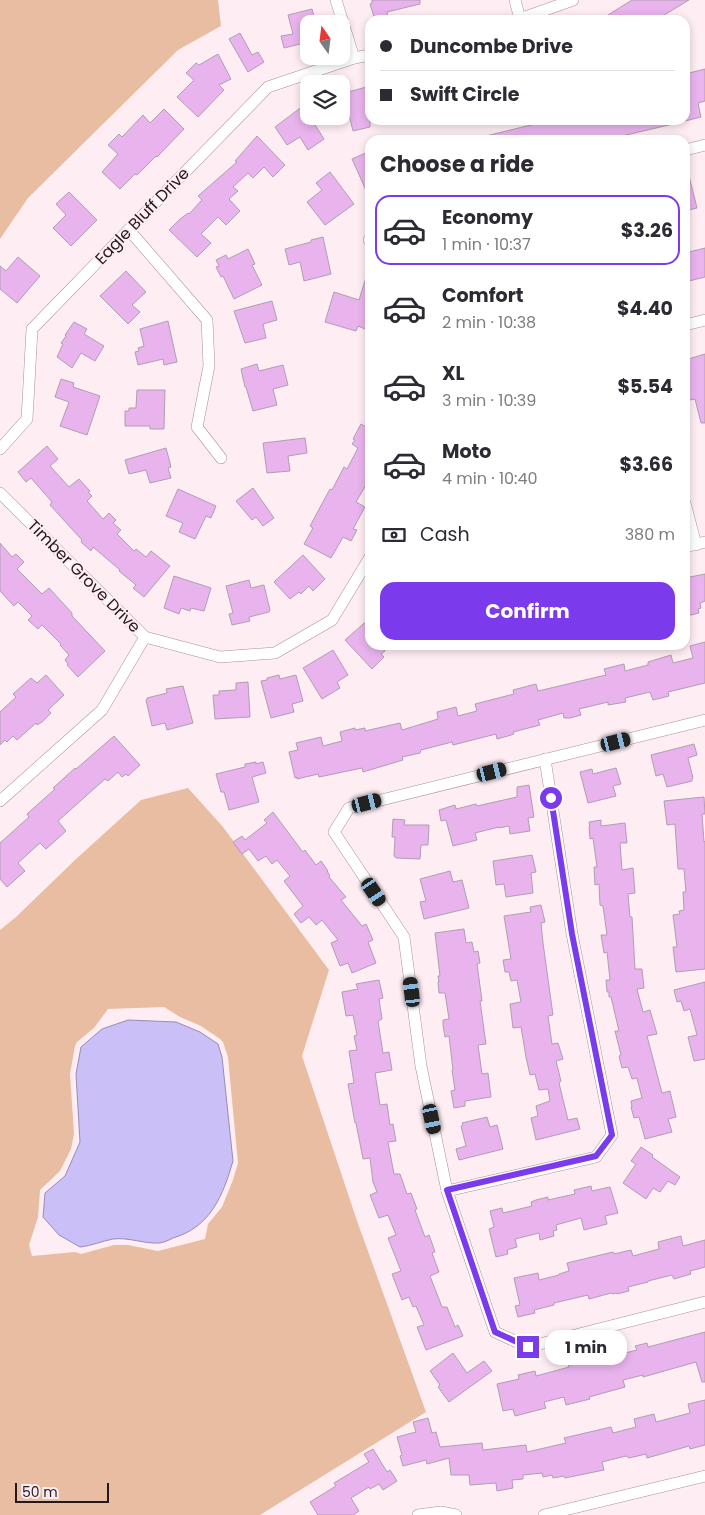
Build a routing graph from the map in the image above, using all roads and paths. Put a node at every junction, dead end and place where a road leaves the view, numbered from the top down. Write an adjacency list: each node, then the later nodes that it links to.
1 (336, 0): 7 (street)
2 (514, 0): 4 (street)
3 (573, 0): 5 (street)
4 (517, 15)
5 (532, 15)
6 (365, 56): 7 (street, Eagle Bluff Drive)
7 (354, 58): 10 (street, Eagle Bluff Drive)
8 (705, 145): 9 (street)
9 (690, 149)
10 (129, 230): 13 (street, Eagle Bluff Drive); 14 (street)
11 (705, 320): 12 (street)
12 (690, 324)
13 (0, 449)
14 (221, 458)
15 (0, 493): 19 (street, Timber Grove Drive)
16 (690, 524): 17 (street)
17 (695, 545)
18 (365, 565): 19 (street, Timber Grove Drive)
19 (144, 637): 22 (street)
20 (705, 720): 21 (street)
21 (545, 759): 23 (street); 23 (street)
22 (0, 801)
23 (447, 1190): 24 (street)
24 (705, 1302)
25 (705, 1476): 28 (street)
26 (418, 1515): 27 (street)
27 (456, 1515)
28 (544, 1515)

